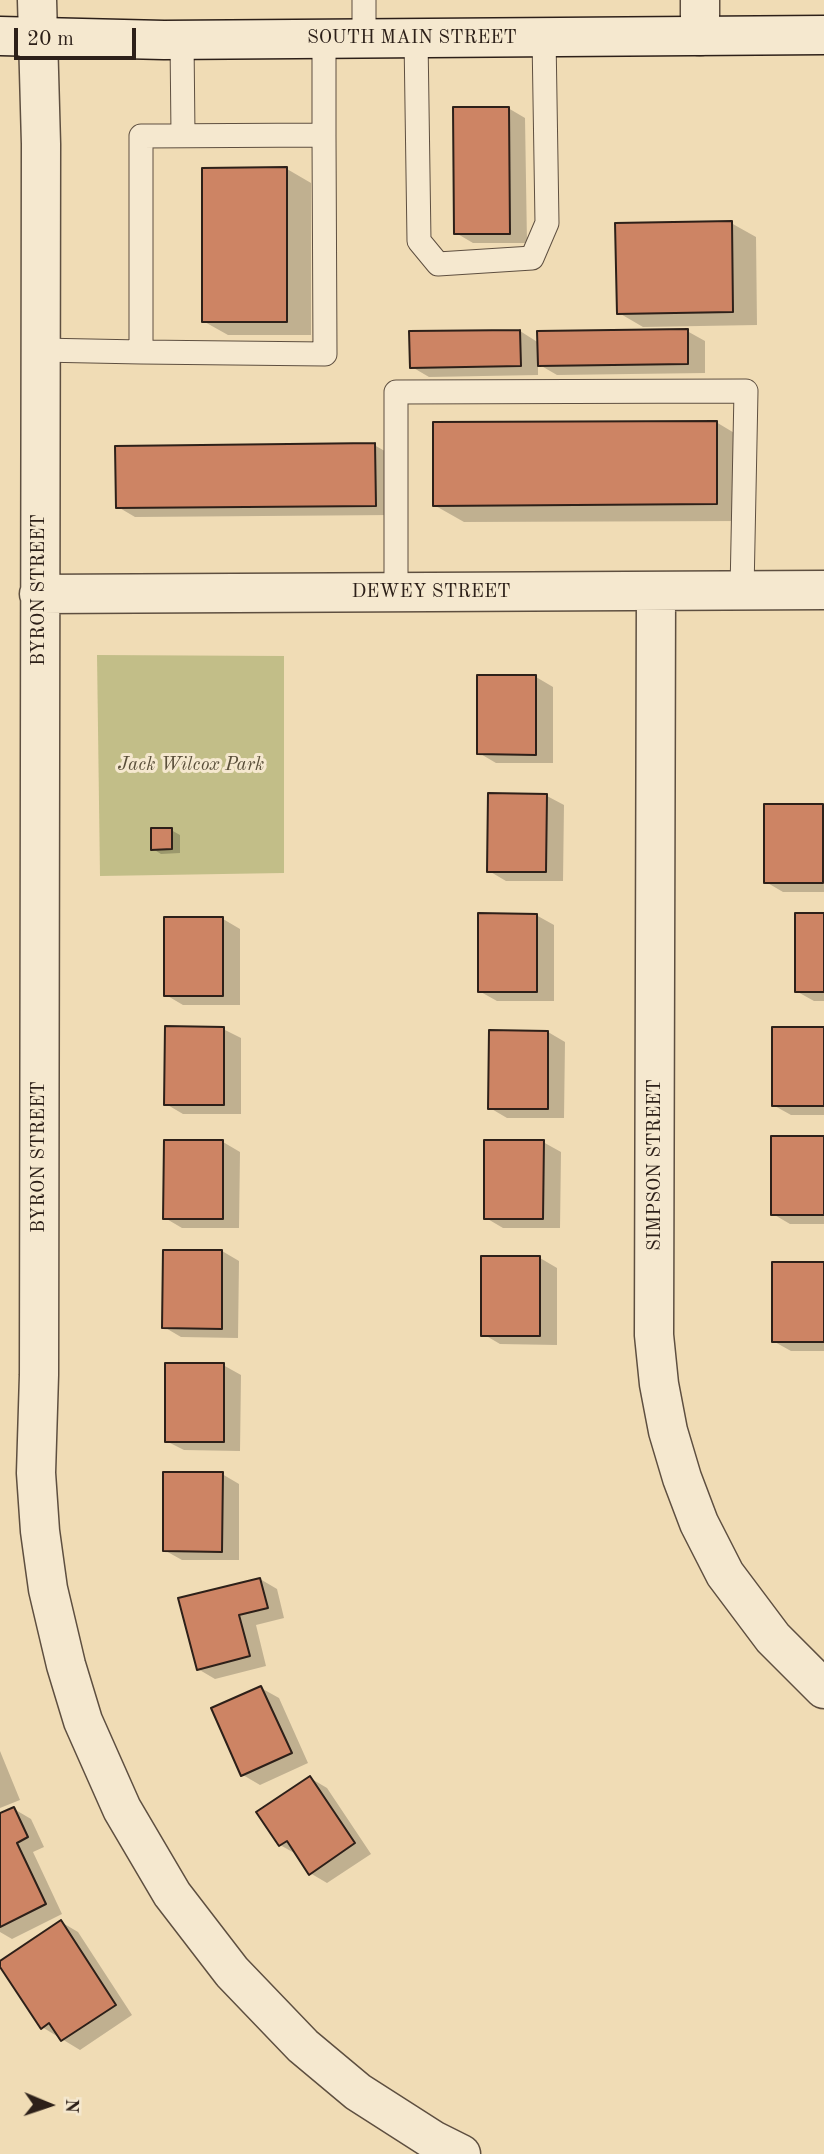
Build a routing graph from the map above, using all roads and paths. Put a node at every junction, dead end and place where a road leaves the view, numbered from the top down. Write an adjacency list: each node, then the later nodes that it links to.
1 (364, 0): 8 (lane)
2 (700, 18): 4 (street, SOUTH MAIN STREET); 6 (street, SOUTH MAIN STREET)
3 (38, 19): 5 (street, SOUTH MAIN STREET); 10 (street, SOUTH MAIN STREET); 13 (street, BYRON STREET)
4 (824, 35)
5 (0, 36)
6 (544, 37): 9 (street, SOUTH MAIN STREET); 9 (lane)
7 (324, 38): 8 (street, SOUTH MAIN STREET); 10 (street, SOUTH MAIN STREET); 12 (lane)
8 (364, 38): 9 (street, SOUTH MAIN STREET)
9 (416, 38)
10 (182, 40): 11 (lane)
11 (183, 135): 12 (lane); 14 (lane)
12 (324, 135): 14 (lane)
13 (40, 350): 14 (lane); 19 (street, BYRON STREET)
14 (141, 352)
15 (824, 590): 17 (street, DEWEY STREET)
16 (656, 591): 17 (street, DEWEY STREET); 18 (street, DEWEY STREET); 20 (street, SIMPSON STREET)
17 (742, 591): 18 (lane)
18 (396, 592): 19 (street, DEWEY STREET)
19 (39, 594): 21 (street, BYRON STREET)
20 (824, 1689)
21 (461, 2154)

